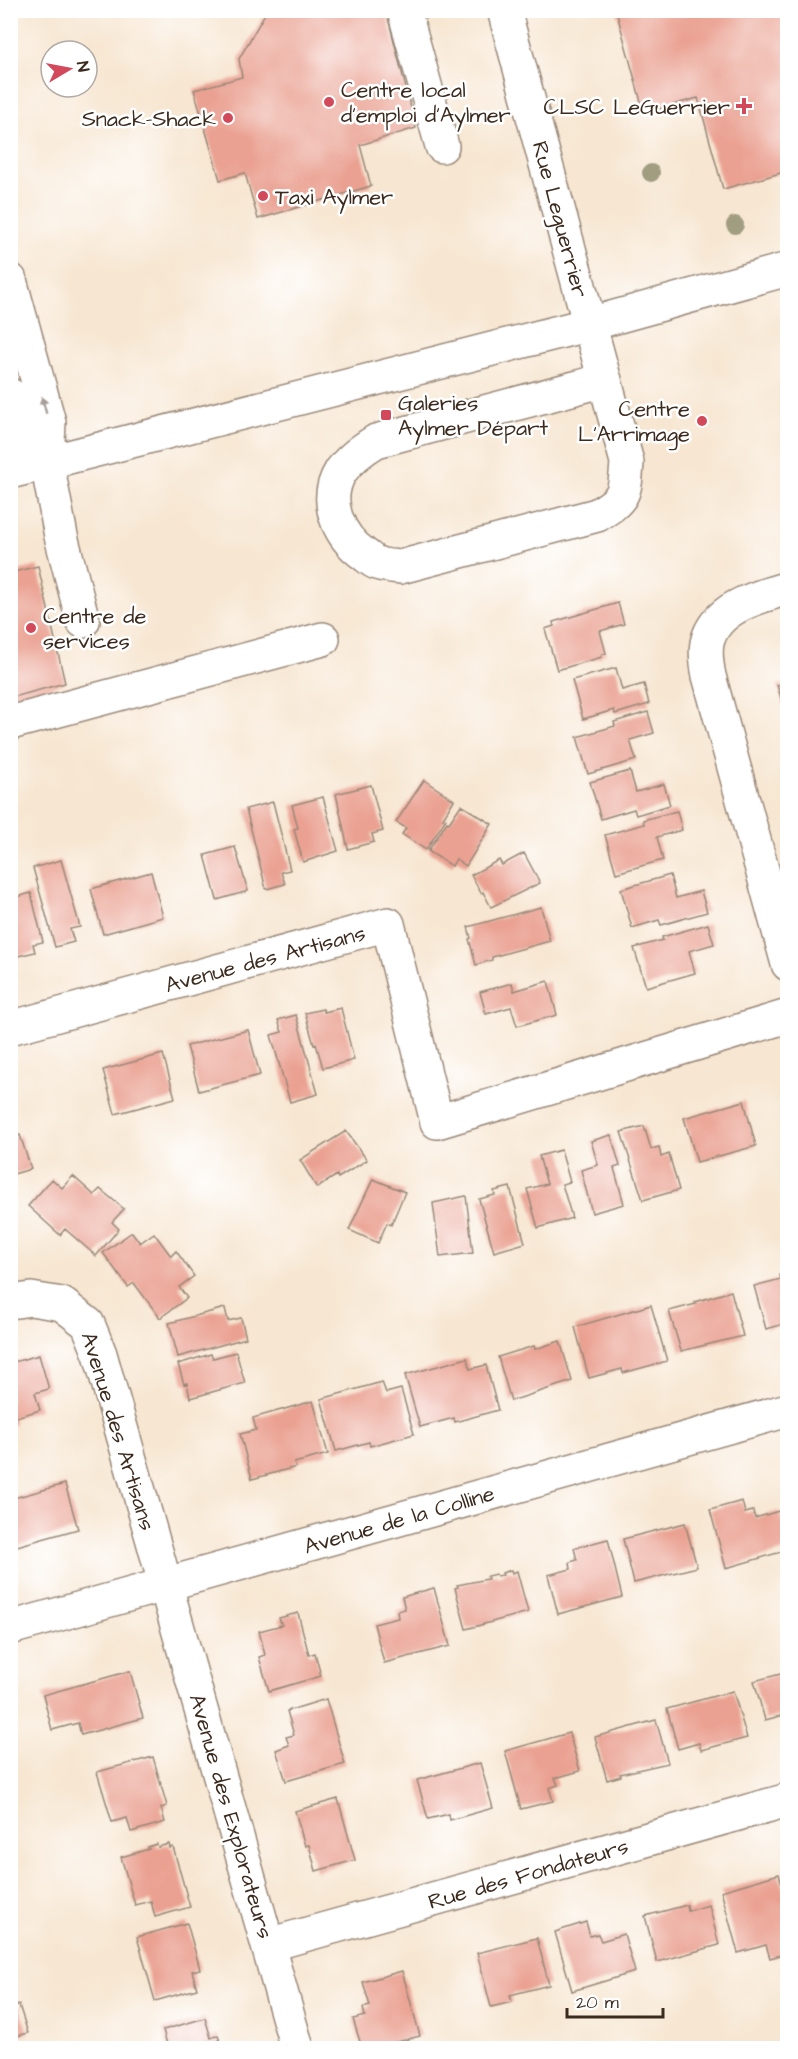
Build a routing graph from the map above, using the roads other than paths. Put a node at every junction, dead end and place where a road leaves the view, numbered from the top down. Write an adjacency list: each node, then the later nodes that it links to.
1 (404, 10): 3 (street)
2 (504, 10): 6 (street, Rue Leguerrier)
3 (442, 146)
4 (788, 269): 6 (street, Rue Leguerrier)
5 (10, 280): 9 (street, one-way to 5)
6 (590, 324): 7 (street, Rue Leguerrier); 9 (street, Rue Leguerrier)
7 (605, 380): 7 (street, Rue Leguerrier)
8 (10, 395): 9 (street)
9 (46, 463): 10 (street, Rue Leguerrier); 12 (street)
10 (10, 472)
11 (788, 588): 15 (street)
12 (83, 621)
13 (323, 639): 14 (street)
14 (10, 723)
15 (788, 964)
16 (788, 1016): 17 (street, Avenue des Artisans)
17 (10, 1028)
18 (10, 1302): 20 (street, Avenue des Artisans)
19 (788, 1410): 20 (street, Avenue de la Colline)
20 (166, 1584): 21 (street, Avenue de la Colline); 23 (street, Avenue des Explorateurs)
21 (10, 1628)
22 (788, 1800): 23 (street, Rue des Fondateurs)
23 (268, 1945): 24 (street, Avenue des Explorateurs)
24 (297, 2049)

